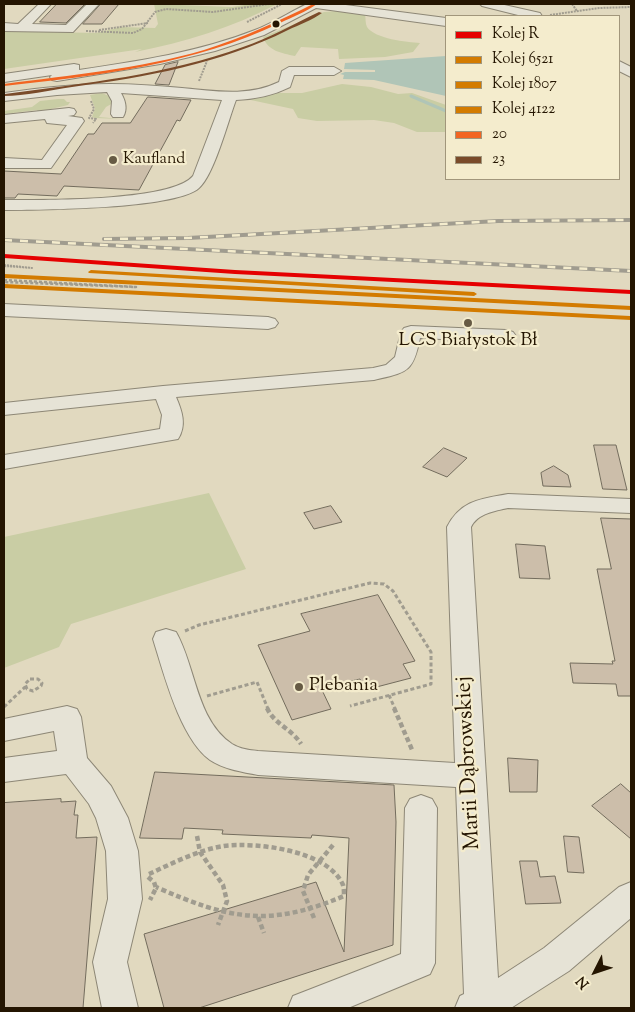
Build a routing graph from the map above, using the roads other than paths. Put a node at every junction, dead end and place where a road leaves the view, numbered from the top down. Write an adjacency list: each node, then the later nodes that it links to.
1 (46, 4): 11 (street)
2 (93, 4): 11 (street)
3 (297, 4): 7 (street)
4 (314, 4): 8 (street); 9 (street)
5 (486, 4): 6 (street)
6 (530, 15)
7 (272, 17): 8 (street); 14 (street)
8 (285, 20): 14 (street)
9 (445, 22)
10 (4, 27): 11 (street)
11 (22, 27)
12 (620, 66): 15 (street)
13 (334, 71): 21 (street)
14 (62, 73): 16 (street); 17 (street); 18 (street)
15 (631, 73)
16 (4, 78)
17 (4, 85)
18 (71, 88): 19 (street); 20 (street); 23 (street)
19 (112, 88): 21 (street); 22 (street)
20 (4, 97)
21 (230, 97): 26 (street)
22 (118, 114)
23 (49, 115): 24 (street); 25 (street)
24 (4, 119)
25 (4, 162)
26 (4, 205)
27 (4, 310): 28 (street)
28 (268, 323)
29 (506, 336): 30 (street)
30 (163, 392): 31 (street); 32 (street)
31 (4, 409)
32 (4, 462)
33 (631, 506): 38 (street, Marii Dąbrowskiej)
34 (166, 639): 38 (street)
35 (4, 730): 36 (street)
36 (73, 762): 37 (street); 42 (street)
37 (4, 770)
38 (471, 776): 41 (street, Marii Dąbrowskiej)
39 (421, 808): 43 (street)
40 (631, 897): 41 (street)
41 (477, 1006)
42 (120, 1008)
43 (306, 1008)

